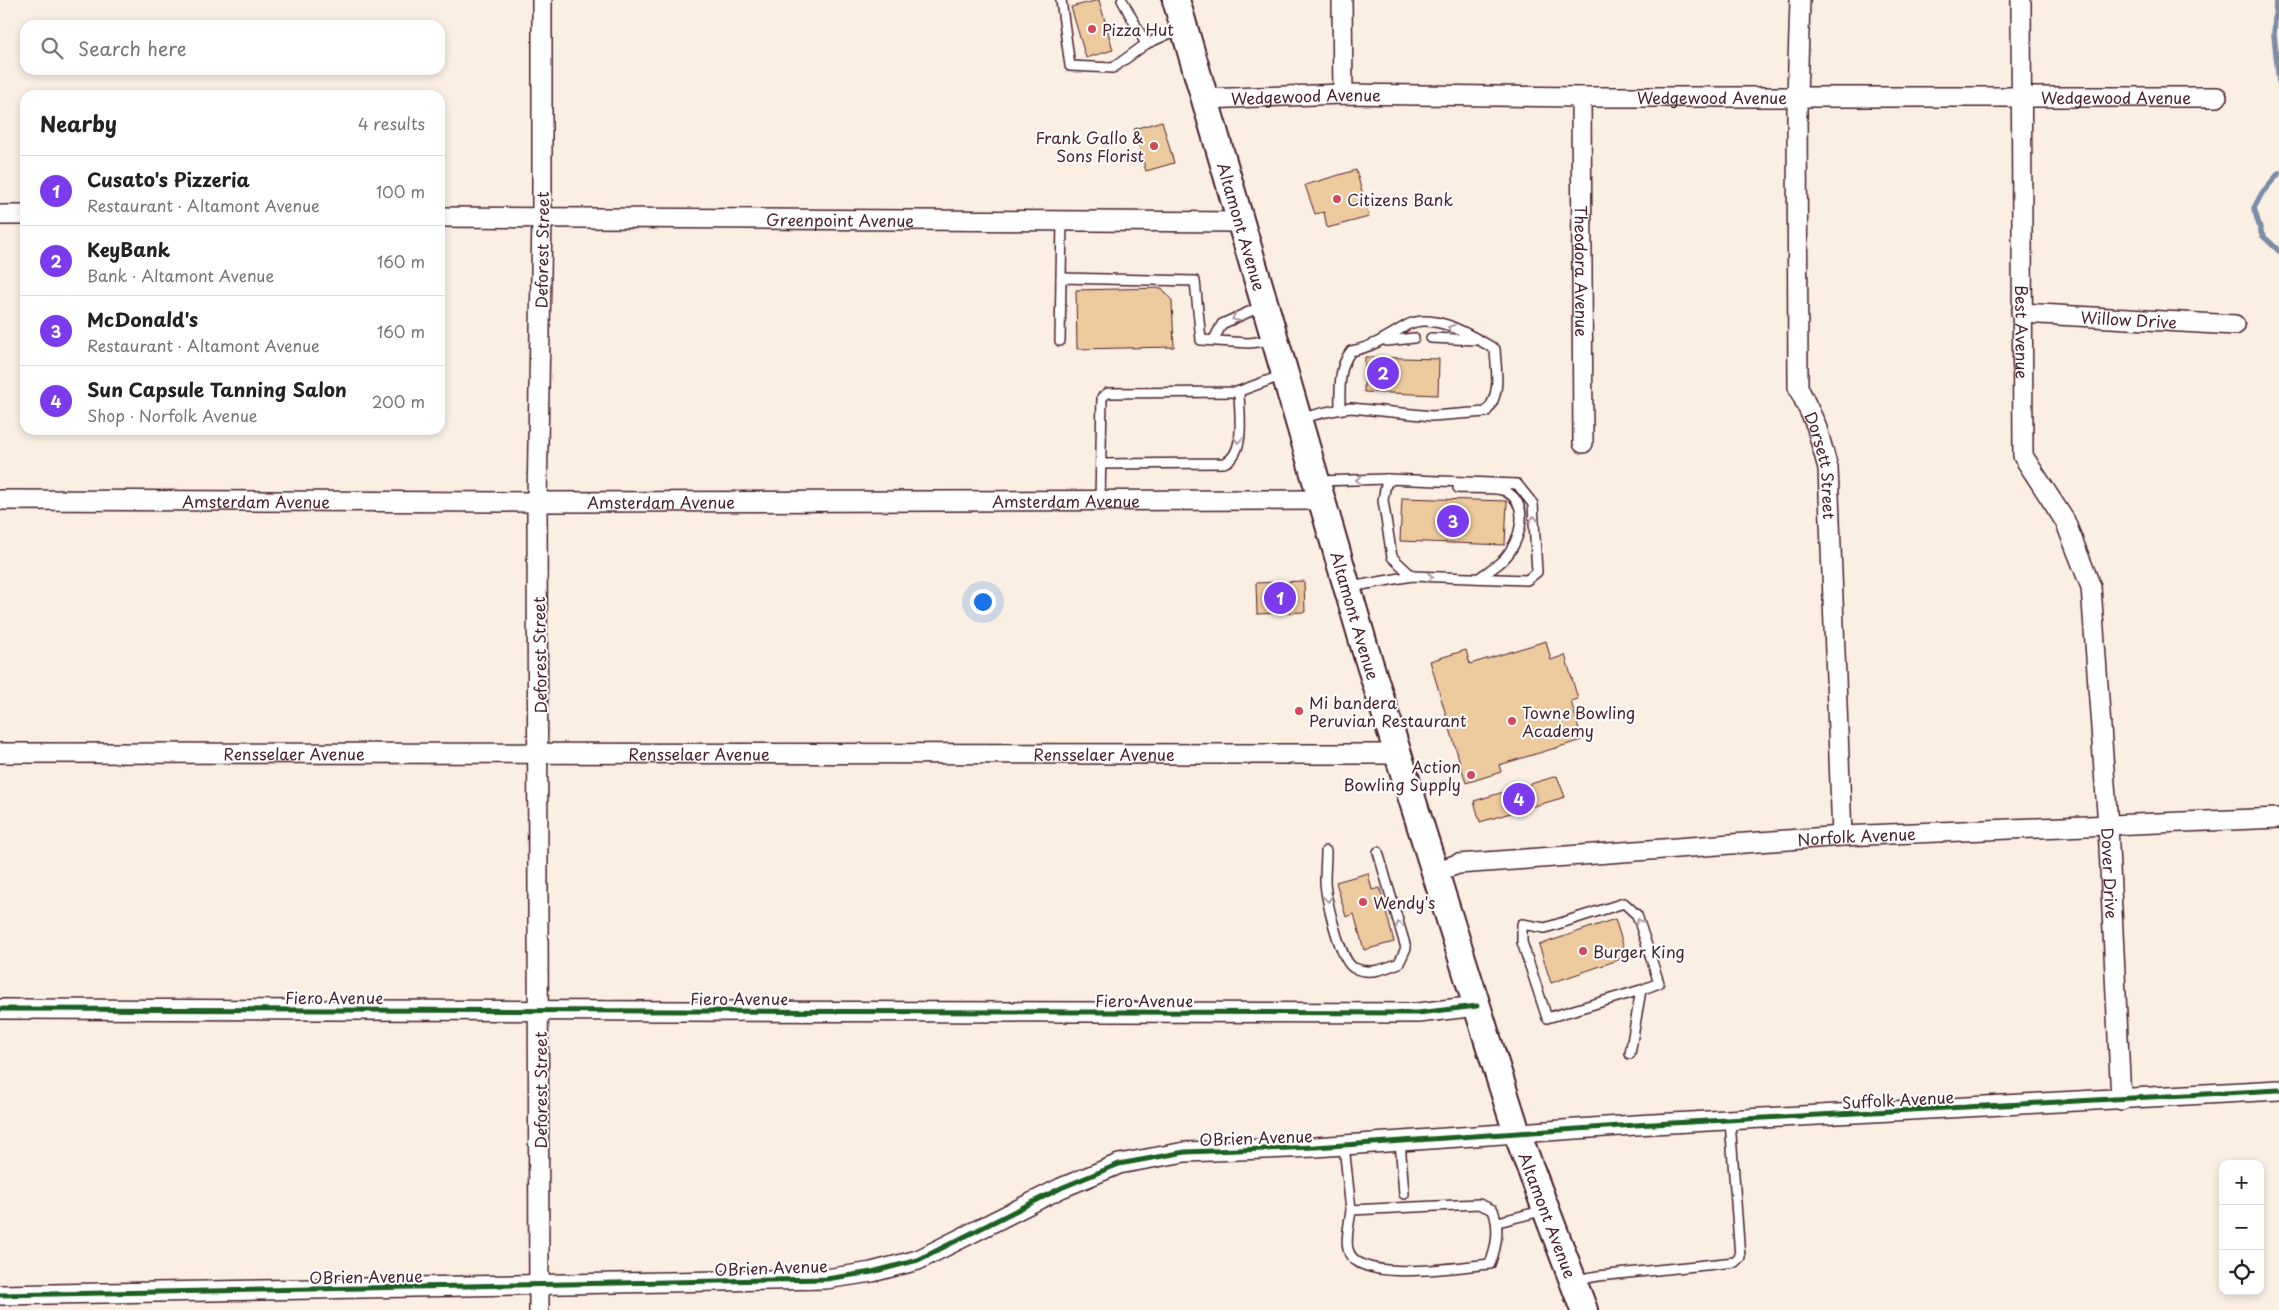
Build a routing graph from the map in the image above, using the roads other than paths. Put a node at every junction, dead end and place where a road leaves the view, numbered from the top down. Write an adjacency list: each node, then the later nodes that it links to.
1 (542, 0): 19 (street, Deforest Street)
2 (1060, 0): 9 (lane)
3 (1122, 0): 9 (lane)
4 (1176, 0): 8 (main road, Altamont Avenue)
5 (1342, 0): 10 (street)
6 (1800, 0): 12 (street, Dorsett Street)
7 (2021, 0): 14 (street, Best Avenue)
8 (1183, 28): 9 (lane); 15 (main road, Altamont Avenue)
9 (1146, 44)
10 (1343, 94): 11 (street, Wedgewood Avenue); 15 (street, Wedgewood Avenue)
11 (1581, 97): 12 (street, Wedgewood Avenue); 37 (street, Theodora Avenue)
12 (1797, 97): 14 (street, Wedgewood Avenue); 53 (street, Dorsett Street)
13 (2217, 97): 14 (street, Wedgewood Avenue)
14 (2022, 98): 24 (street, Best Avenue)
15 (1204, 99): 21 (main road, Altamont Avenue)
16 (0, 214): 17 (street)
17 (20, 215)
18 (445, 216): 19 (street, Greenpoint Avenue)
19 (542, 217): 20 (street, Greenpoint Avenue); 43 (street, Deforest Street)
20 (1062, 221): 21 (street, Greenpoint Avenue); 22 (lane)
21 (1241, 222): 23 (main road, Altamont Avenue)
22 (1061, 278): 29 (lane); 31 (lane)
23 (1265, 304): 28 (main road, Altamont Avenue); 29 (lane, one-way to 29)
24 (2021, 313): 25 (street, Willow Drive); 47 (street, Best Avenue)
25 (2235, 325)
26 (1414, 338): 32 (lane)
27 (1431, 338): 30 (lane)
28 (1274, 339): 29 (lane); 33 (main road, Altamont Avenue)
29 (1214, 340)
30 (1478, 340): 32 (lane, one-way to 32); 35 (lane)
31 (1060, 341)
32 (1380, 342): 35 (lane)
33 (1285, 374): 34 (lane); 36 (main road, Altamont Avenue)
34 (1239, 392): 38 (lane, one-way to 38); 38 (lane)
35 (1340, 409): 36 (lane)
36 (1298, 420): 40 (main road, Altamont Avenue)
37 (1583, 443)
38 (1101, 464): 42 (lane)
39 (1387, 479): 40 (lane, one-way to 40); 44 (lane); 45 (lane); 45 (lane, one-way to 39)
40 (1319, 490): 42 (street, Amsterdam Avenue); 46 (main road, Altamont Avenue)
41 (0, 500): 43 (street, Amsterdam Avenue)
42 (1100, 500): 43 (street, Amsterdam Avenue)
43 (537, 502): 49 (street, Deforest Street)
44 (1412, 576): 45 (lane, one-way to 45); 46 (lane)
45 (1479, 578)
46 (1348, 588): 50 (main road, Altamont Avenue)
47 (2094, 648): 52 (street, Dover Drive)
48 (0, 753): 49 (street, Rensselaer Avenue)
49 (540, 754): 50 (street, Rensselaer Avenue); 60 (street, Deforest Street)
50 (1398, 754): 56 (main road, Altamont Avenue)
51 (2279, 818): 52 (street, Norfolk Avenue)
52 (2108, 826): 53 (street, Norfolk Avenue); 63 (street, Dover Drive)
53 (1842, 836): 56 (street, Norfolk Avenue)
54 (1326, 850): 55 (lane, one-way to 55)
55 (1378, 852)
56 (1435, 872): 58 (main road, Altamont Avenue)
57 (1641, 990): 57 (lane, one-way to 57); 61 (lane)
58 (1477, 1006): 60 (street, Fiero Avenue); 65 (main road, Altamont Avenue)
59 (0, 1009): 60 (street, Fiero Avenue)
60 (540, 1010): 73 (street, Deforest Street)
61 (1630, 1054)
62 (2279, 1090): 63 (street, Suffolk Avenue)
63 (2122, 1100): 64 (street, Suffolk Avenue)
64 (1730, 1120): 65 (street, Suffolk Avenue); 72 (lane)
65 (1517, 1133): 66 (street, OBrien Avenue); 70 (main road, Altamont Avenue)
66 (1400, 1141): 67 (street, OBrien Avenue); 68 (lane)
67 (1344, 1146): 69 (lane); 73 (street, OBrien Avenue)
68 (1404, 1194)
69 (1351, 1210): 71 (lane); 71 (lane)
70 (1547, 1210): 71 (lane); 72 (main road, Altamont Avenue)
71 (1498, 1222)
72 (1574, 1281): 76 (main road, Altamont Avenue)
73 (539, 1285): 74 (street, OBrien Avenue); 75 (street, Deforest Street)
74 (0, 1295)
75 (539, 1310)
76 (1584, 1310)

